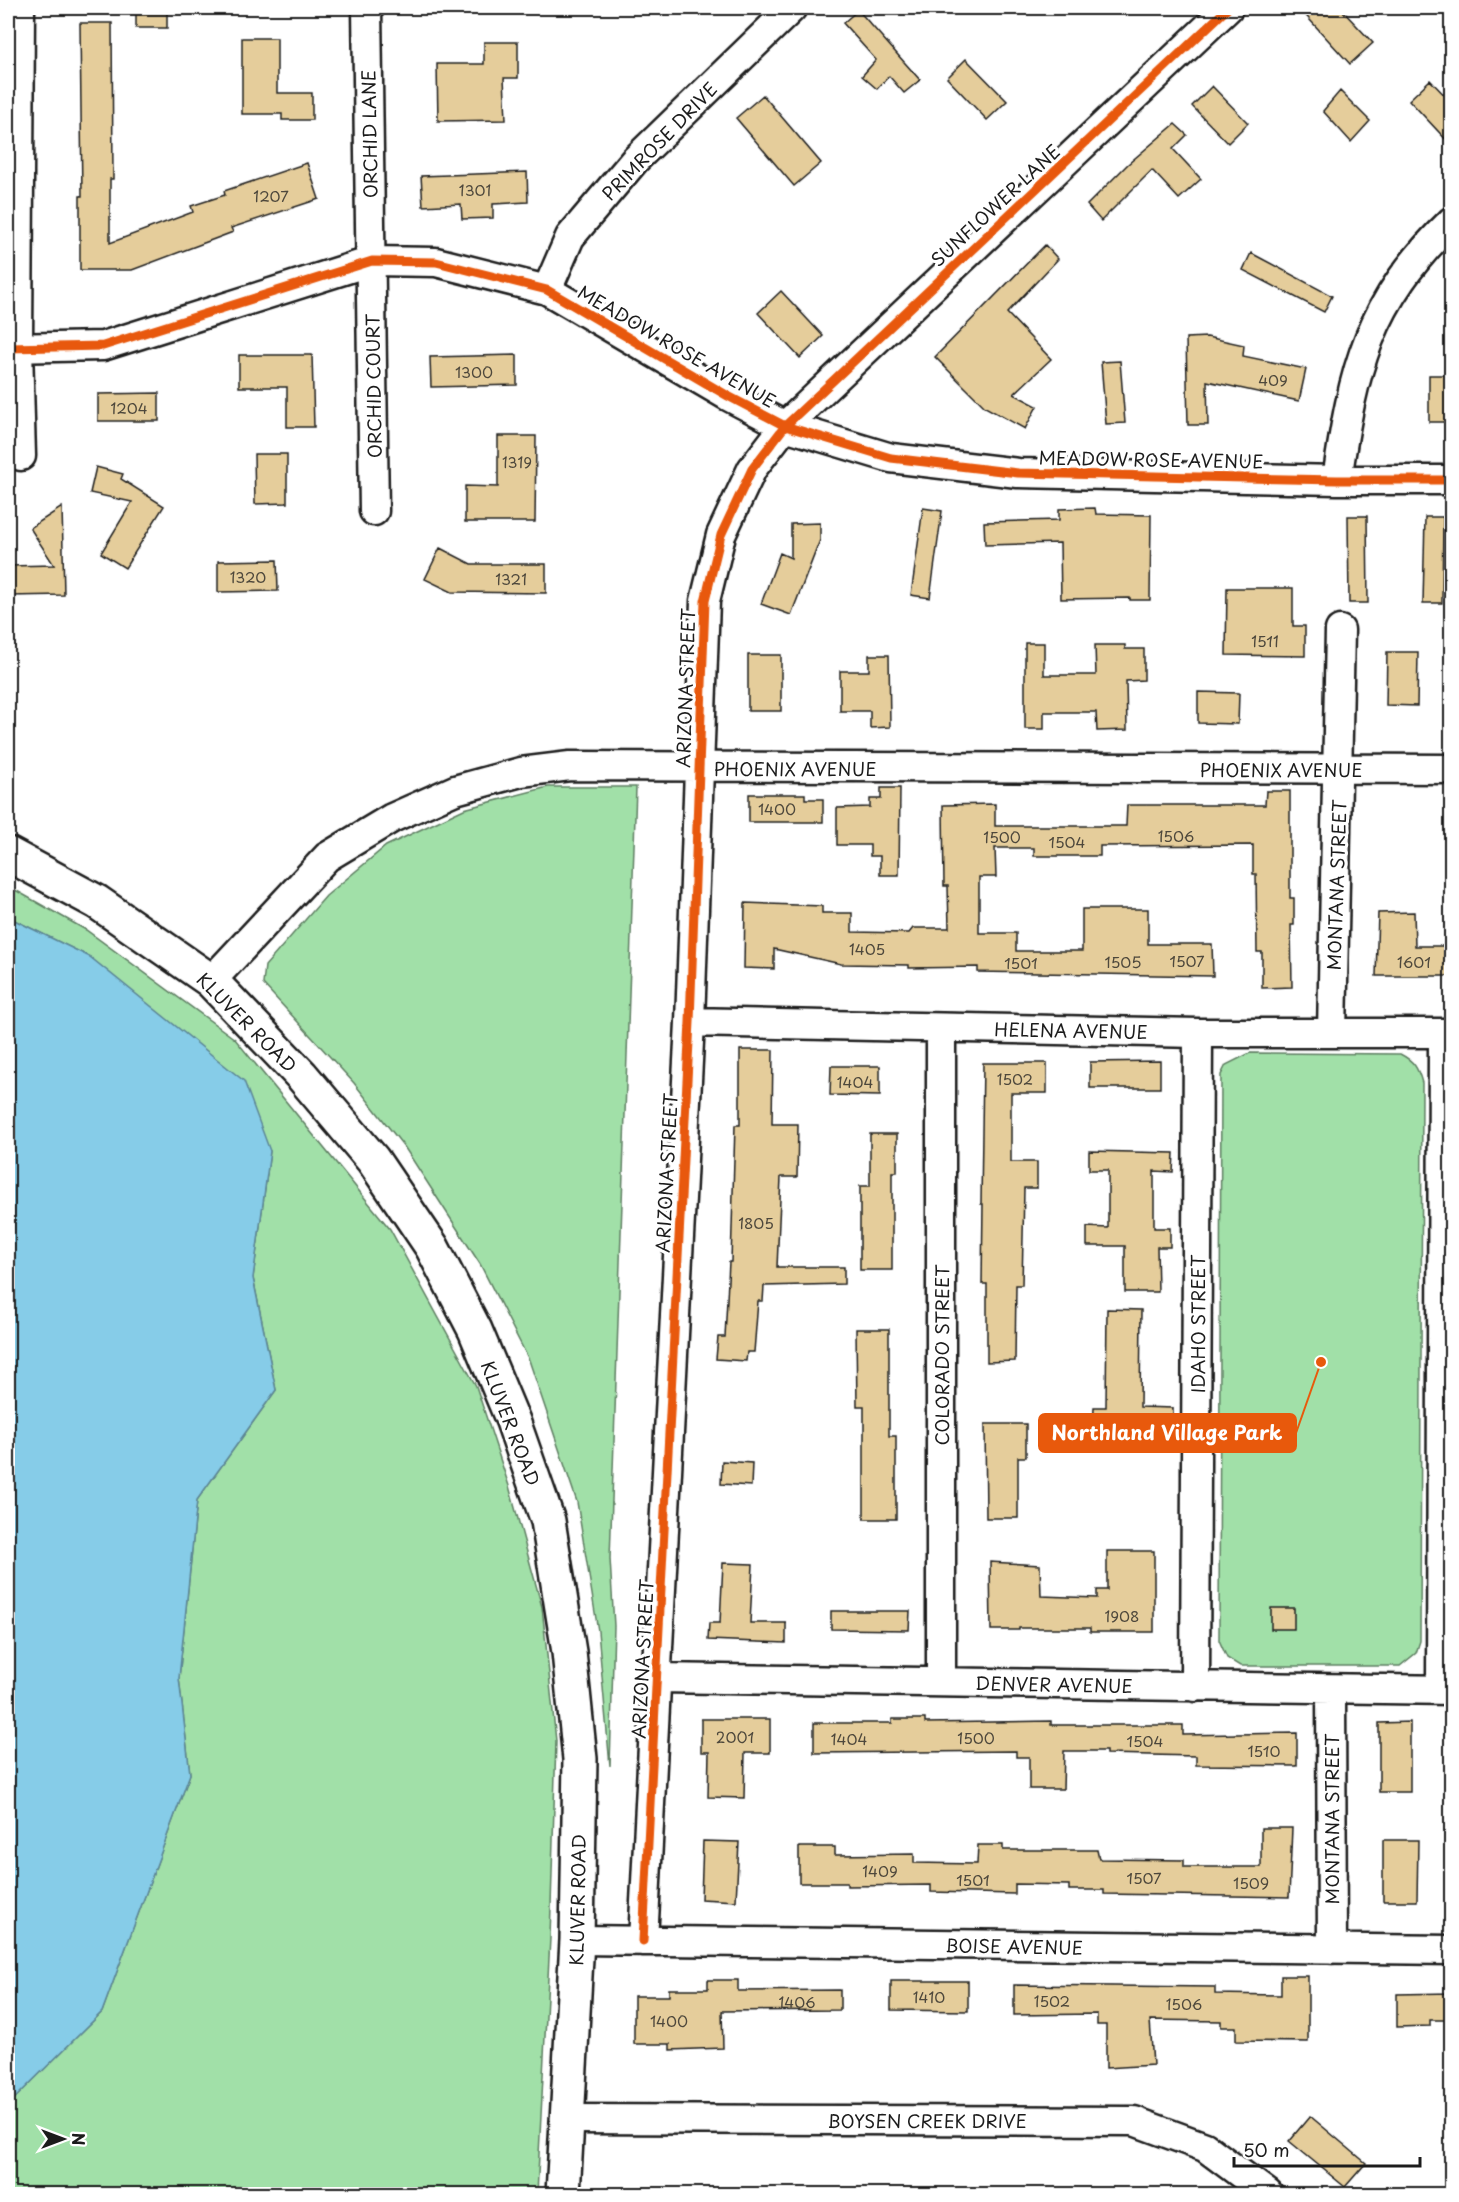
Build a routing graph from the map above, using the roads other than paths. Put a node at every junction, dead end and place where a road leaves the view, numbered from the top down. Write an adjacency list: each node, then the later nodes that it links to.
1 (20, 8): 8 (street)
2 (367, 8): 6 (street, ORCHID LANE)
3 (792, 8): 7 (street, PRIMROSE DRIVE)
4 (1228, 8): 9 (street, SUNFLOWER LANE)
5 (1452, 221): 11 (street)
6 (372, 261): 7 (street, MEADOW ROSE AVENUE); 8 (street, MEADOW ROSE AVENUE); 13 (street, ORCHID COURT)
7 (547, 290): 9 (street, MEADOW ROSE AVENUE)
8 (13, 348): 10 (street)
9 (785, 426): 11 (street, MEADOW ROSE AVENUE); 15 (street, ARIZONA STREET)
10 (21, 456)
11 (1337, 480): 12 (street, MEADOW ROSE AVENUE)
12 (1452, 480)
13 (374, 511)
14 (1340, 630): 16 (street, MONTANA STREET)
15 (698, 768): 16 (street, PHOENIX AVENUE); 19 (street, PHOENIX AVENUE); 20 (street, ARIZONA STREET)
16 (1339, 769): 17 (street, PHOENIX AVENUE); 22 (street, MONTANA STREET)
17 (1452, 769)
18 (8, 854): 19 (street, KLUVER ROAD)
19 (211, 981): 30 (street, KLUVER ROAD)
20 (690, 1022): 21 (street, HELENA AVENUE); 25 (street, ARIZONA STREET)
21 (941, 1028): 23 (street, HELENA AVENUE); 26 (street, COLORADO STREET)
22 (1332, 1032): 23 (street, HELENA AVENUE); 24 (street, HELENA AVENUE)
23 (1198, 1033): 27 (street, IDAHO STREET)
24 (1447, 1033): 29 (street)
25 (657, 1678): 26 (street, DENVER AVENUE); 31 (street, ARIZONA STREET)
26 (941, 1681): 27 (street, DENVER AVENUE)
27 (1195, 1687): 28 (street, DENVER AVENUE)
28 (1331, 1689): 29 (street, DENVER AVENUE); 32 (street, MONTANA STREET)
29 (1446, 1690)
30 (577, 1940): 31 (street, BOISE AVENUE); 34 (street, KLUVER ROAD)
31 (643, 1941): 32 (street, BOISE AVENUE)
32 (1332, 1949): 33 (street, BOISE AVENUE)
33 (1452, 1950)
34 (567, 2119): 35 (street, KLUVER ROAD); 36 (street, BOYSEN CREEK DRIVE)
35 (563, 2194)
36 (1268, 2194)

